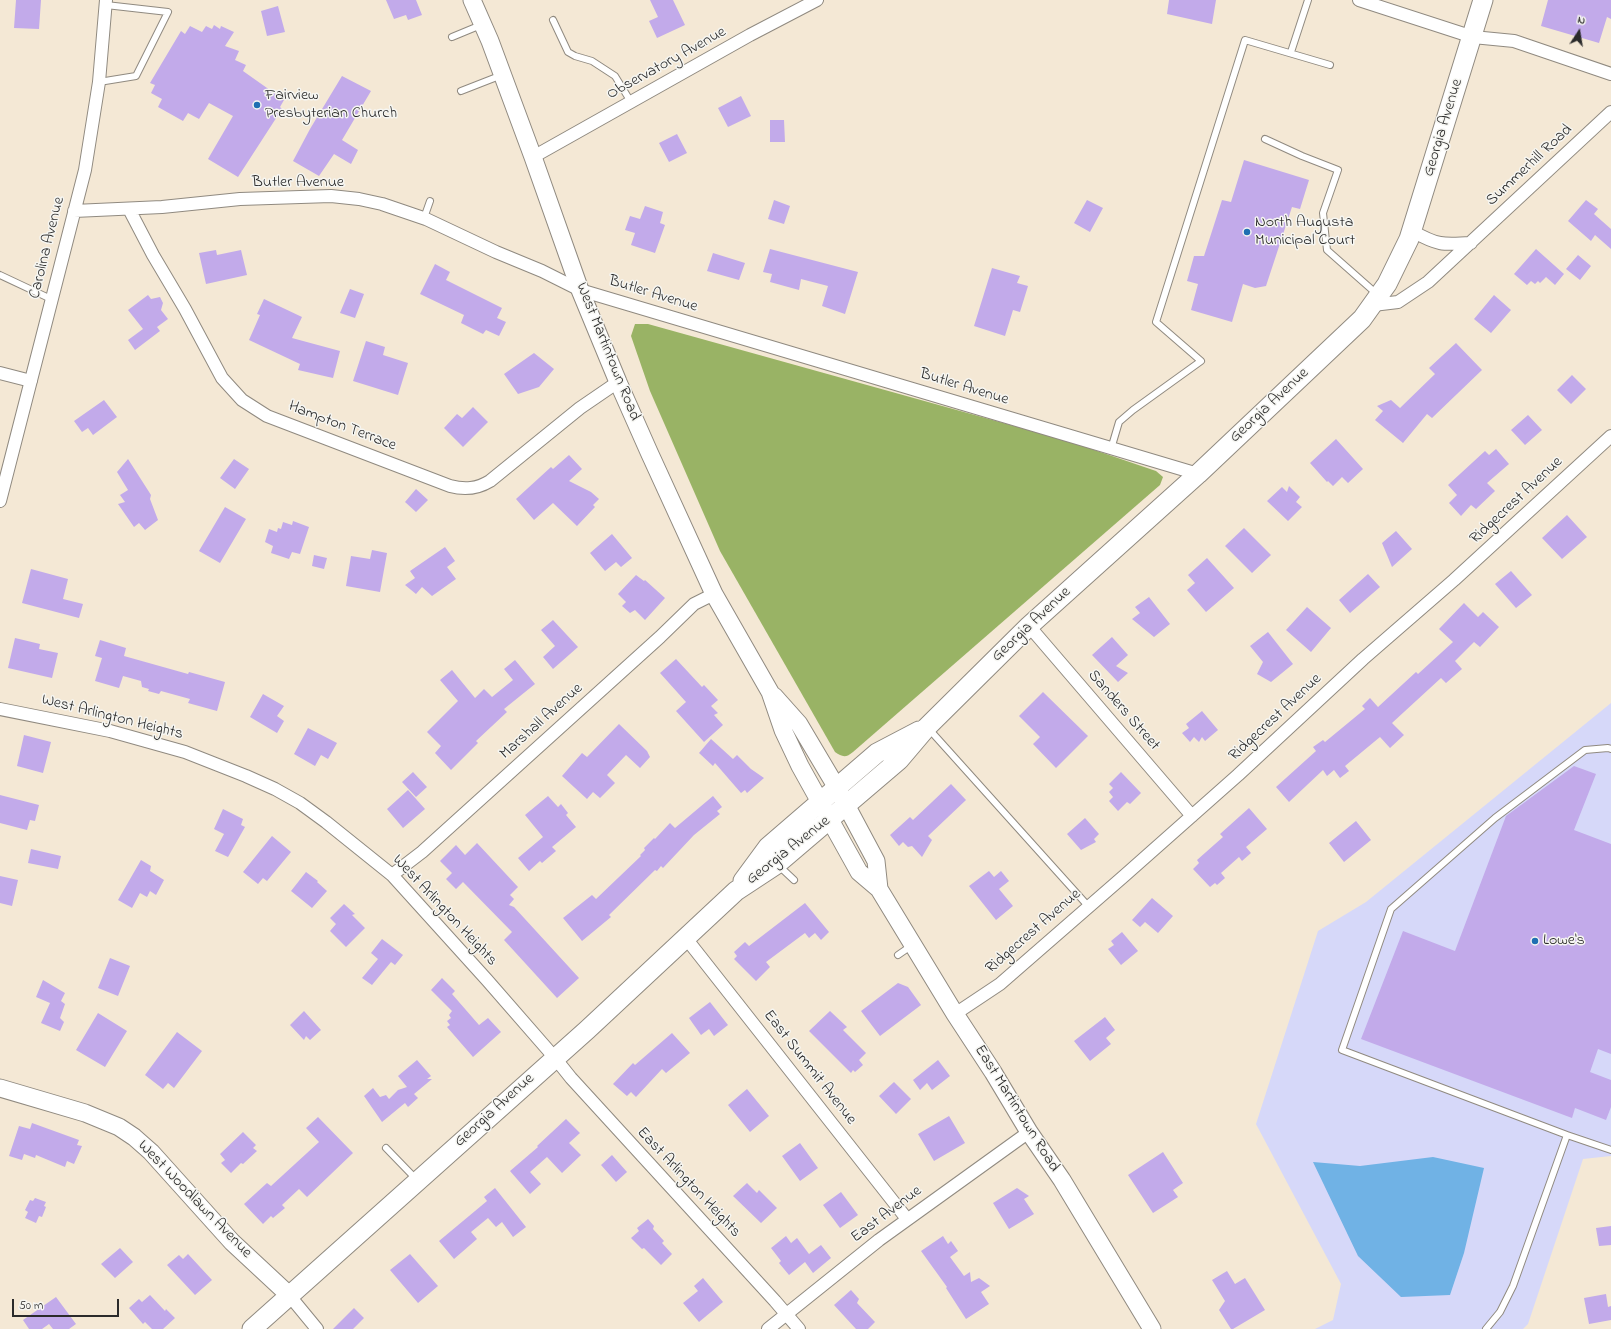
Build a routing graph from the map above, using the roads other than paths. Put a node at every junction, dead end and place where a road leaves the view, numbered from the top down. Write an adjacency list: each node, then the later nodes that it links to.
1 (472, 0): 8 (main road, West Martintown Road)
2 (1308, 0): 11 (lane)
3 (1359, 0): 10 (street)
4 (1483, 0): 10 (main road, Georgia Avenue)
5 (810, 2): 17 (street, Observatory Avenue)
6 (106, 3): 15 (street, Carolina Avenue); 15 (lane)
7 (553, 20): 17 (lane)
8 (483, 24): 9 (lane); 14 (main road, West Martintown Road)
9 (452, 36)
10 (1472, 37): 13 (street); 25 (main road, Georgia Avenue)
11 (1292, 52): 12 (lane); 35 (lane)
12 (1330, 65)
13 (1611, 74)
14 (503, 75): 16 (lane); 20 (main road, West Martintown Road)
15 (99, 82): 23 (street, Carolina Avenue)
16 (461, 91)
17 (631, 102): 20 (street, Observatory Avenue)
18 (1611, 112): 26 (street, Summerhill Road)
19 (1265, 139): 30 (lane)
20 (533, 157): 28 (main road, West Martintown Road)
21 (430, 201): 24 (lane)
22 (129, 209): 23 (street, Butler Avenue); 24 (street, Butler Avenue); 33 (street, Hampton Terrace)
23 (74, 211): 29 (street, Carolina Avenue)
24 (424, 218): 28 (street, Butler Avenue)
25 (1412, 230): 26 (street); 30 (main road, Georgia Avenue)
26 (1471, 243): 30 (street, Summerhill Road)
27 (0, 275): 29 (lane)
28 (580, 290): 33 (main road, West Martintown Road); 35 (street, Butler Avenue)
29 (51, 299): 32 (street, Carolina Avenue)
30 (1376, 300): 36 (main road, Georgia Avenue)
31 (0, 373): 32 (street)
32 (31, 381): 37 (street, Carolina Avenue)
33 (618, 382): 38 (main road, West Martintown Road)
34 (1611, 436): 47 (street, Ridgecrest Avenue)
35 (1111, 449): 36 (street, Butler Avenue)
36 (1198, 474): 39 (main road, Georgia Avenue)
37 (0, 501)
38 (714, 594): 40 (main road, West Martintown Road); 50 (street, Marshall Avenue)
39 (1029, 626): 42 (main road, Georgia Avenue); 47 (street, Sanders Street)
40 (770, 692): 44 (main road, West Martintown Road); 45 (main road, West Martintown Road)
41 (0, 709): 50 (street, West Arlington Heights)
42 (927, 727): 44 (main road, Georgia Avenue); 46 (main road, Georgia Avenue); 54 (lane)
43 (1611, 749): 62 (lane)
44 (837, 788): 45 (main road, Georgia Avenue); 46 (main road, West Martintown Road)
45 (820, 802): 48 (main road, East Martintown Road); 53 (main road, Georgia Avenue)
46 (846, 805): 48 (main road, Georgia Avenue); 52 (main road, East Martintown Road)
47 (1192, 816): 54 (street, Ridgecrest Avenue)
48 (830, 819): 49 (main road, Georgia Avenue); 52 (main road, East Martintown Road)
49 (777, 864): 51 (lane); 53 (main road, Georgia Avenue)
50 (392, 875): 59 (street, West Arlington Heights)
51 (794, 880)
52 (879, 889): 56 (main road, East Martintown Road)
53 (736, 891): 55 (main road, Georgia Avenue)
54 (1088, 907): 58 (street, Ridgecrest Avenue)
55 (685, 937): 59 (main road, Georgia Avenue); 66 (street, East Summit Avenue)
56 (914, 944): 57 (lane); 58 (main road, East Martintown Road)
57 (898, 955)
58 (955, 1014): 61 (main road, East Martintown Road)
59 (554, 1058): 65 (main road, Georgia Avenue); 68 (street, East Arlington Heights)
60 (0, 1088): 67 (main road, West Woodlawn Avenue)
61 (1029, 1132): 66 (street, East Avenue); 73 (main road, East Martintown Road)
62 (1567, 1135): 64 (lane); 74 (lane)
63 (386, 1148): 65 (lane)
64 (1611, 1149)
65 (417, 1180): 67 (main road, Georgia Avenue)
66 (907, 1219): 68 (street, East Avenue)
67 (289, 1295): 69 (main road, Georgia Avenue); 70 (street)
68 (786, 1314): 71 (street, East Avenue); 72 (street, East Arlington Heights)
69 (252, 1329)
70 (317, 1329)
71 (768, 1329)
72 (798, 1329)
73 (1152, 1329)
74 (1486, 1329)

